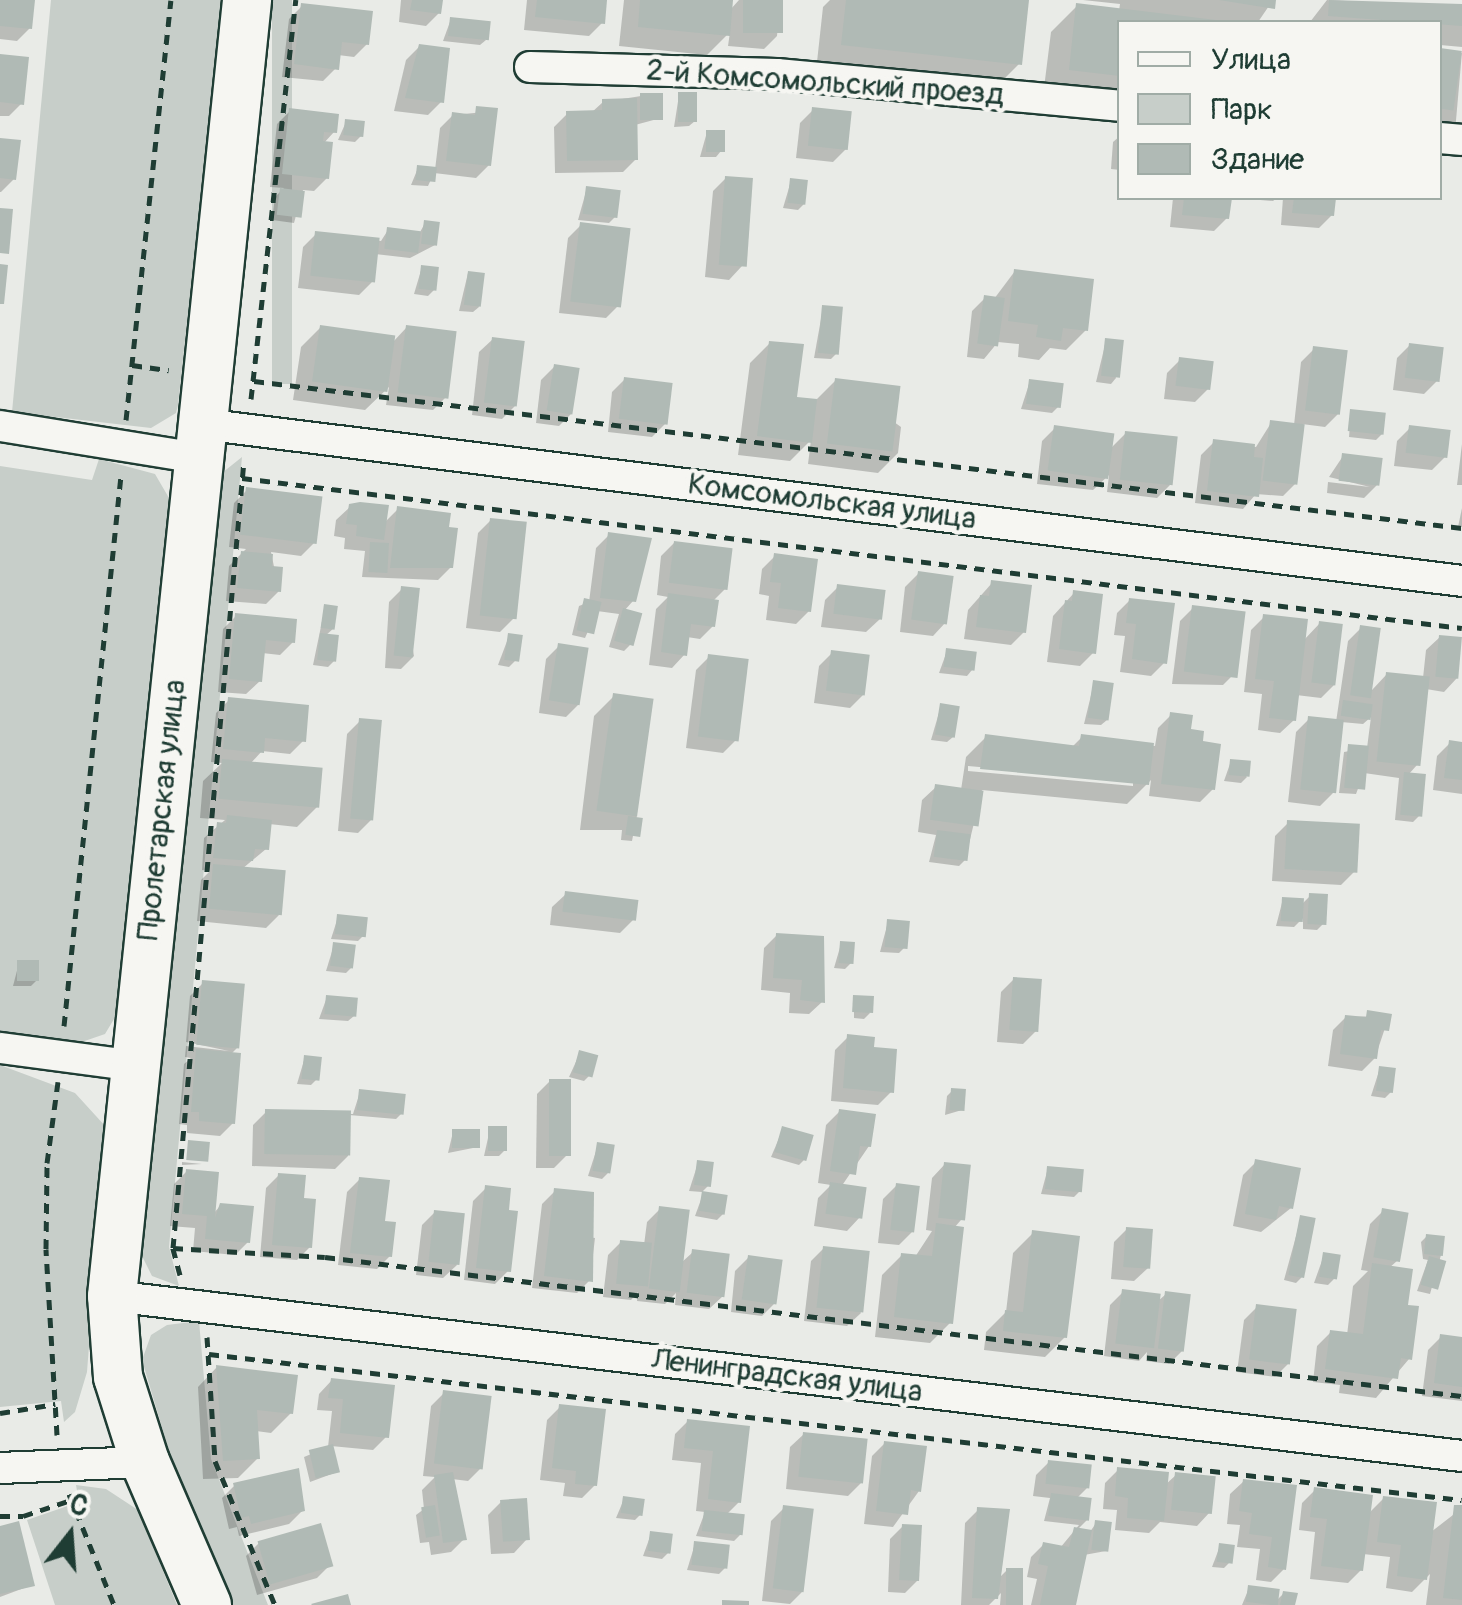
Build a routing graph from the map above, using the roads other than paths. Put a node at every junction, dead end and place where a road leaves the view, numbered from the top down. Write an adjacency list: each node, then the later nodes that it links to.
1 (248, 0): 5 (main road, Пролетарская улица)
2 (530, 67): 3 (street, 2-й Комсомольский проезд)
3 (1117, 106)
4 (0, 426): 5 (street, Комсомольская улица)
5 (216, 438): 6 (street, Комсомольская улица); 8 (main road, Пролетарская улица)
6 (1462, 580)
7 (0, 1048): 8 (street)
8 (136, 1066): 9 (main road, Пролетарская улица)
9 (112, 1296): 10 (street, Ленинградская улица); 11 (main road, Пролетарская улица)
10 (1462, 1456)
11 (145, 1462): 12 (street); 13 (main road, Пролетарская улица)
12 (0, 1468)
13 (207, 1605)

